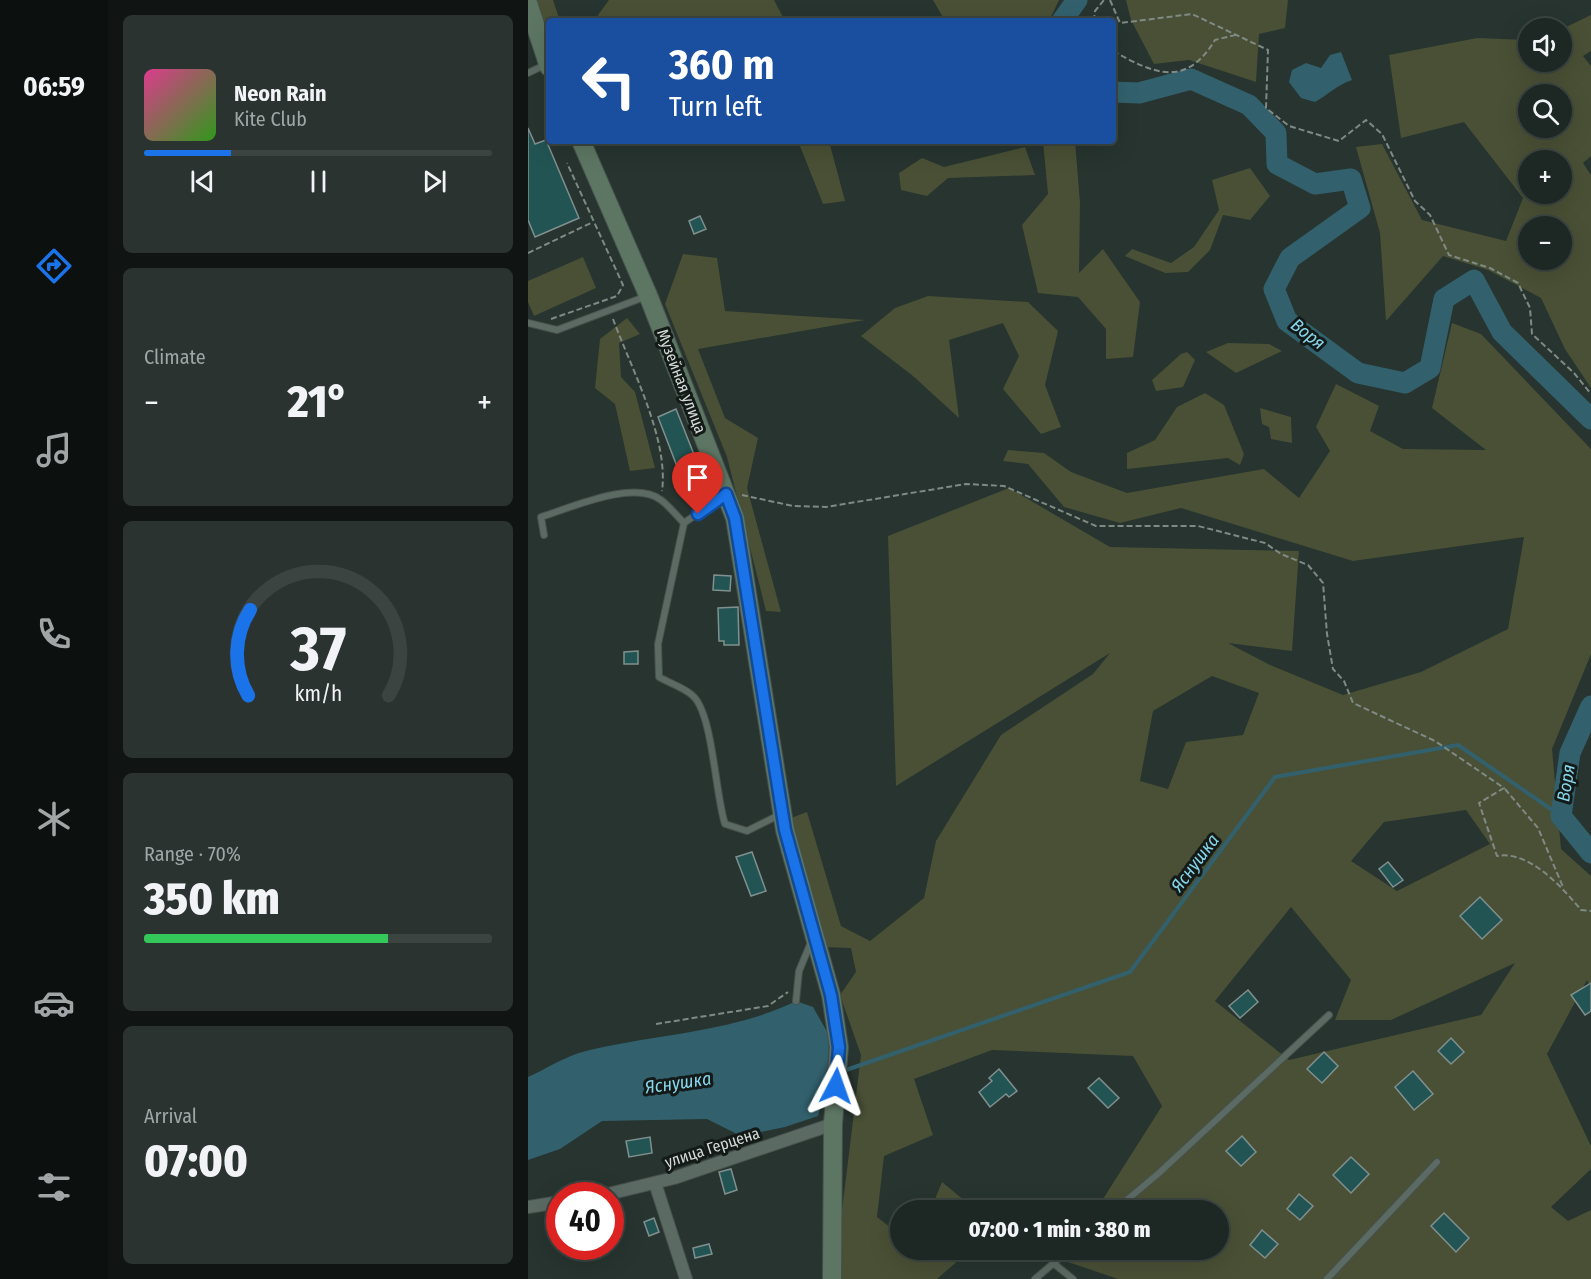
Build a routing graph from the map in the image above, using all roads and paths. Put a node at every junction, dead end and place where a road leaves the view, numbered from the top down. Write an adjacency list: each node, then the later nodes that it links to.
1 (1104, 0): 4 (path)
2 (1110, 0): 5 (path)
3 (528, 3): 7 (street)
4 (1094, 18)
5 (1235, 35): 6 (path); 18 (path)
6 (1116, 53)
7 (546, 59)
8 (546, 66): 9 (lane)
9 (528, 74)
10 (582, 144): 14 (street, Музейная улица)
11 (567, 163): 12 (path)
12 (594, 222): 13 (path); 16 (path)
13 (528, 253)
14 (648, 295): 15 (lane); 19 (street, Музейная улица)
15 (609, 310): 17 (lane); 20 (path)
16 (544, 321)
17 (528, 323)
18 (1591, 393)
19 (726, 494): 21 (lane); 23 (path); 24 (street, Музейная улица)
20 (661, 500): 21 (lane); 22 (lane)
21 (684, 524): 24 (lane)
22 (544, 536)
23 (1504, 788): 25 (path); 25 (path)
24 (782, 813): 27 (street, Музейная улица)
25 (1564, 889): 26 (path)
26 (1591, 911)
27 (814, 934): 28 (lane); 32 (street, Музейная улица)
28 (799, 971): 29 (lane); 31 (path)
29 (796, 1001)
30 (1329, 1015): 36 (lane)
31 (656, 1024)
32 (833, 1124): 34 (street, улица Герцена); 42 (street, Музейная улица)
33 (1437, 1162): 45 (lane)
34 (655, 1183): 35 (street, улица Герцена); 41 (street)
35 (624, 1190)
36 (1127, 1200)
37 (546, 1204): 38 (street)
38 (528, 1207)
39 (1057, 1260): 40 (lane)
40 (1053, 1263): 43 (lane); 44 (lane)
41 (686, 1279)
42 (832, 1279)
43 (1035, 1279)
44 (1073, 1279)
45 (1327, 1279)

